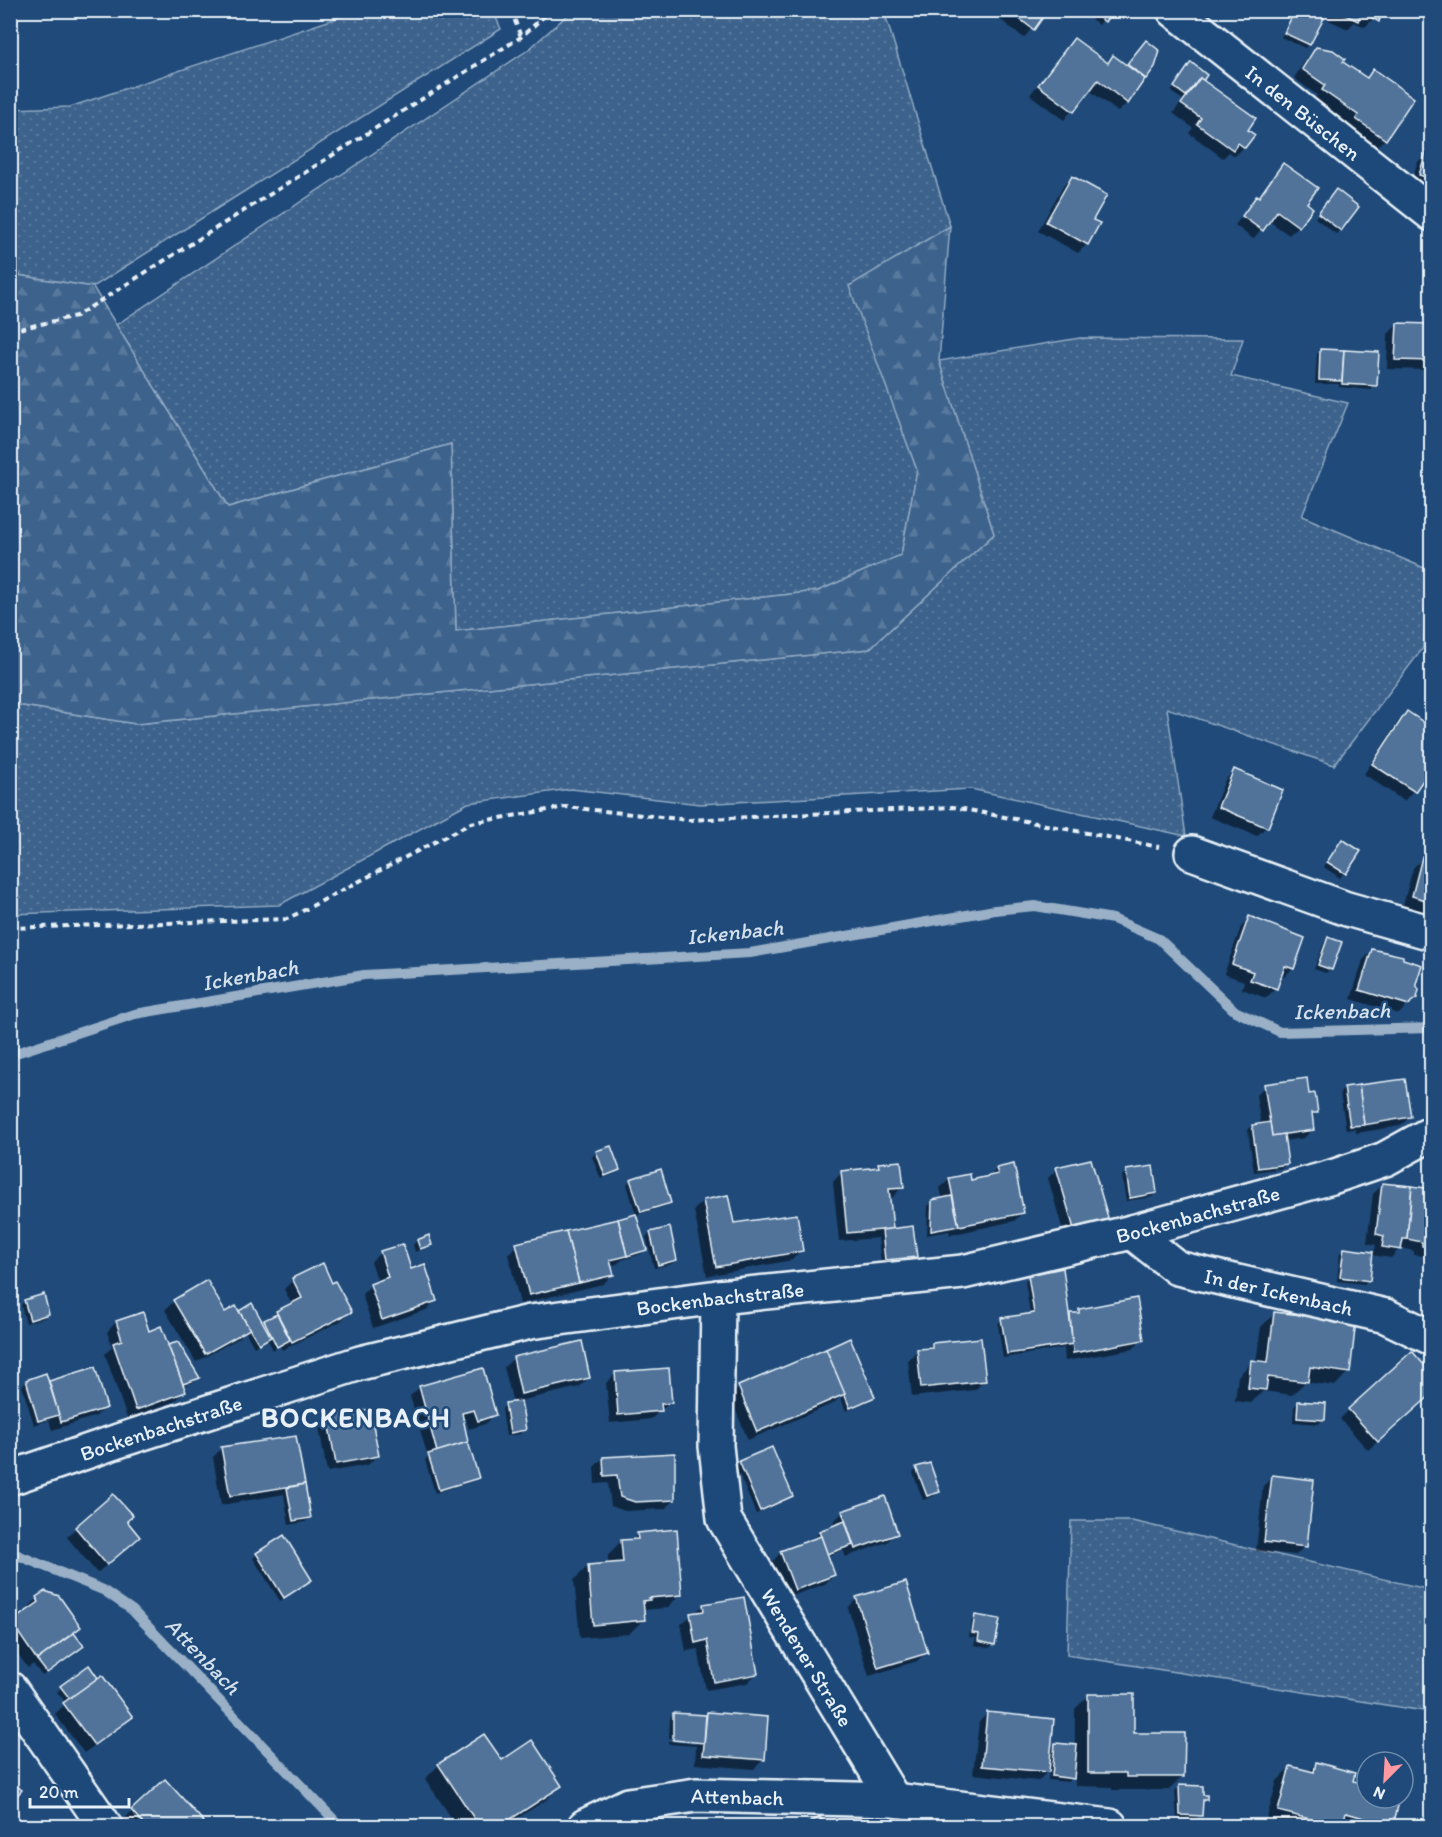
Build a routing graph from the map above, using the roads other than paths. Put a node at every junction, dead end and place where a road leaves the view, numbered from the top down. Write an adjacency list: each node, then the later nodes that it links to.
1 (1174, 10): 2 (street, In den Büschen)
2 (1431, 214)
3 (1192, 853): 4 (street)
4 (1431, 933)
5 (1431, 1133): 6 (street, Bockenbachstraße)
6 (1131, 1232): 7 (street, Bockenbachstraße); 8 (street, In der Ickenbach)
7 (718, 1297): 9 (street, Bockenbachstraße); 11 (street, Wendener Straße)
8 (1431, 1338)
9 (10, 1478)
10 (10, 1689): 12 (street)
11 (894, 1800): 13 (street, Attenbach); 14 (street)
12 (105, 1827)
13 (585, 1827)
14 (1110, 1827)

